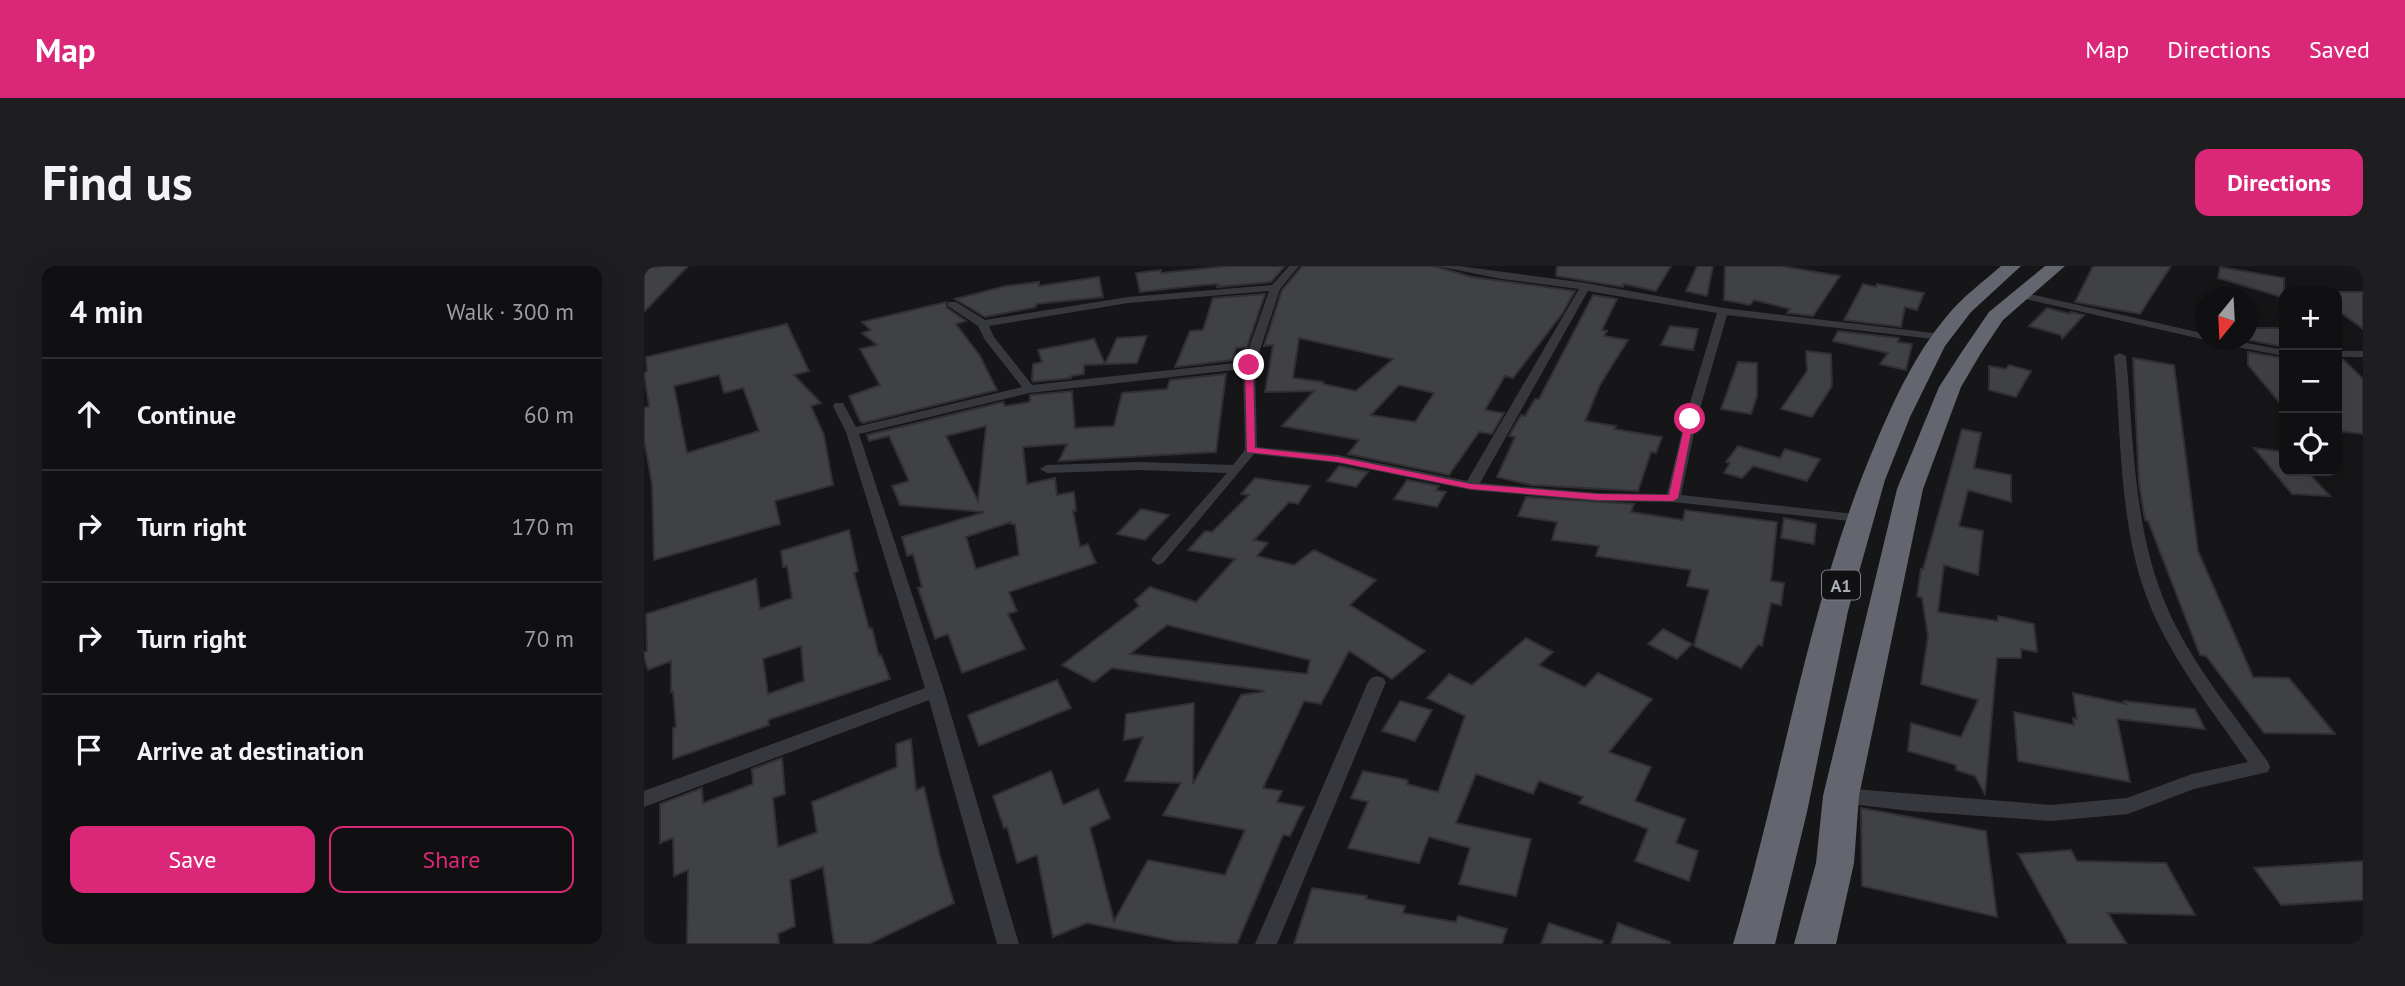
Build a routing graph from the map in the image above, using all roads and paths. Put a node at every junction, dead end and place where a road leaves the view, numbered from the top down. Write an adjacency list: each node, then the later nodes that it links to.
1 (1294, 266): 6 (street)
2 (1442, 266): 5 (street)
3 (2012, 266): 12 (highway, A1)
4 (2056, 266): 7 (highway, A1)
5 (1586, 286): 9 (street); 25 (street)
6 (1275, 288): 10 (street); 18 (street)
7 (2021, 295): 11 (street); 31 (highway, A1)
8 (952, 304): 10 (street)
9 (1723, 311): 12 (street); 26 (street)
10 (983, 324): 19 (street)
11 (2195, 335)
12 (1942, 337): 27 (highway, A1)
13 (2258, 348): 14 (street)
14 (2279, 352)
15 (2342, 354): 16 (street)
16 (2363, 354)
17 (2120, 356): 31 (street)
18 (1249, 365): 19 (street); 22 (street)
19 (1029, 389): 21 (street)
20 (839, 406): 21 (street)
21 (852, 432): 30 (street)
22 (1251, 450): 24 (street); 25 (street)
23 (1046, 469): 24 (street)
24 (1237, 469): 28 (street)
25 (1471, 486): 26 (street)
26 (1673, 498): 27 (street)
27 (1859, 518): 35 (highway, A1)
28 (1158, 560)
29 (1377, 682): 34 (street)
30 (935, 691): 32 (street); 33 (street)
31 (1841, 796): 36 (highway, A1)
32 (644, 799)
33 (1008, 944)
34 (1266, 944)
35 (1754, 944)
36 (1815, 944)

